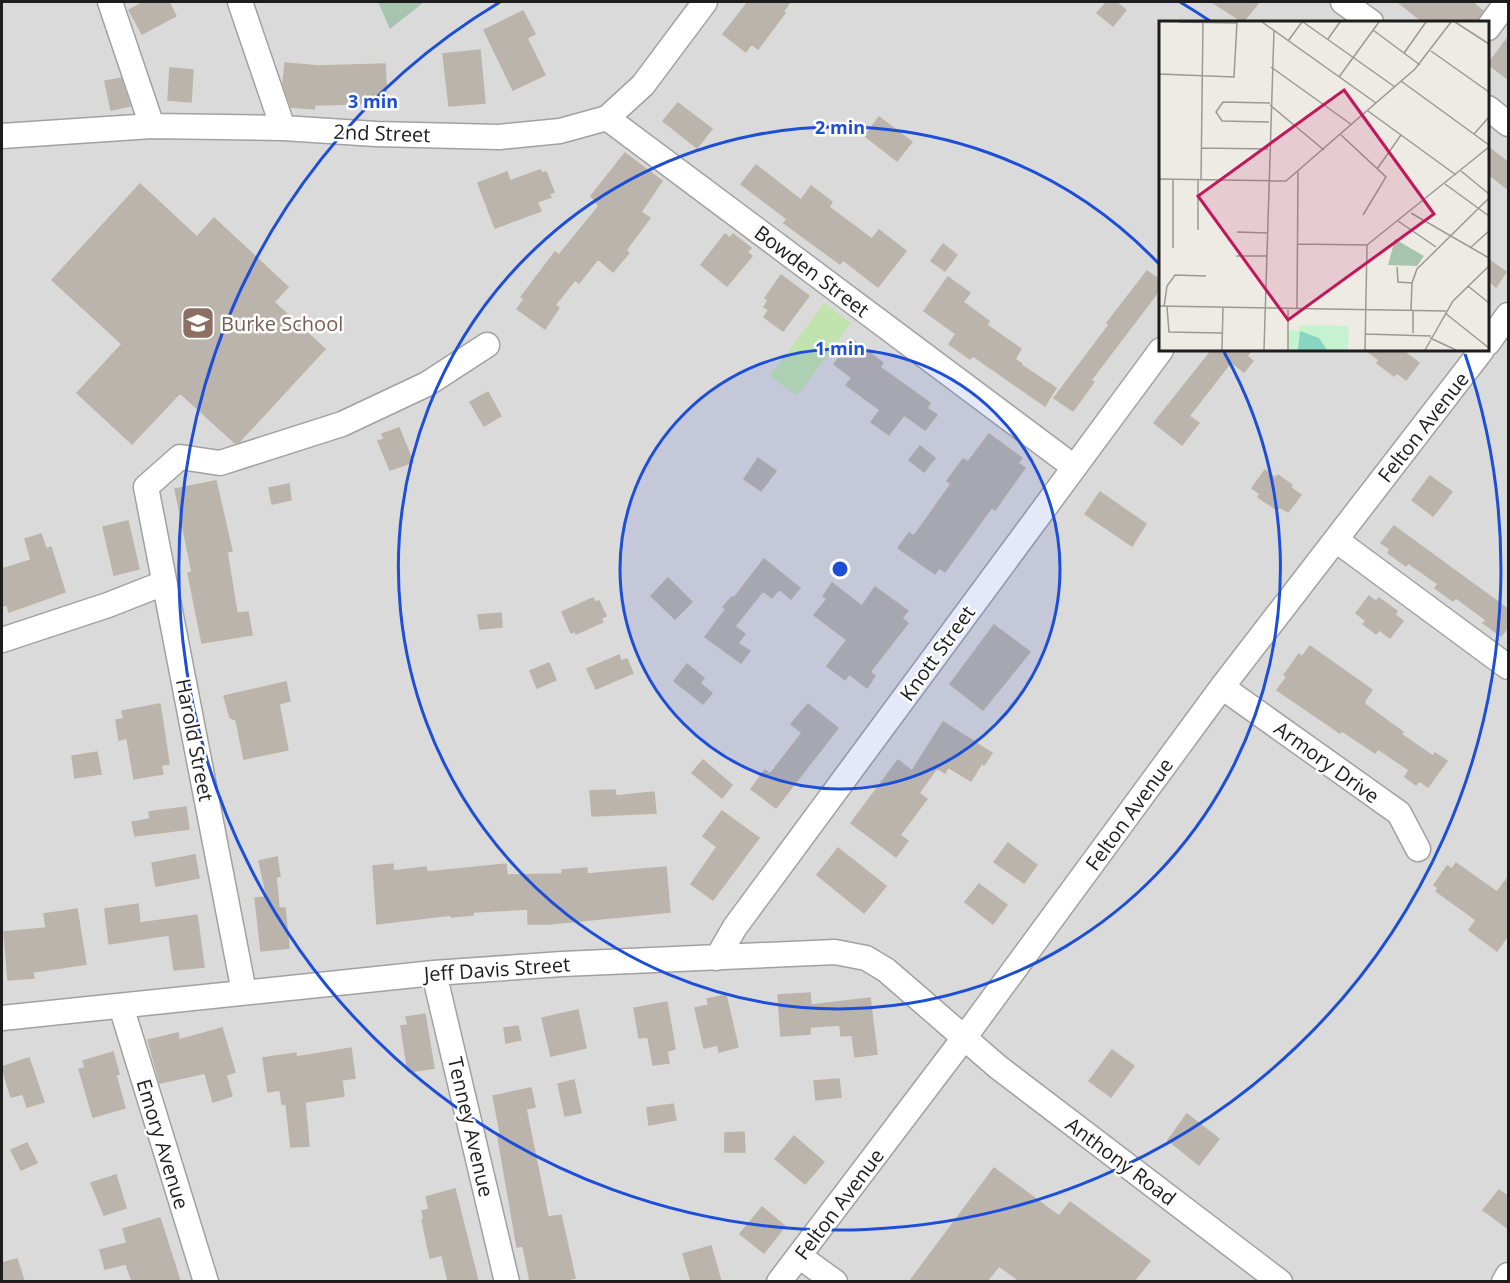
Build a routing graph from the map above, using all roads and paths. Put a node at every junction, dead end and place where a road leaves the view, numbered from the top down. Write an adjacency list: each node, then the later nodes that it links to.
1 (110, 2): 11 (street)
2 (240, 2): 12 (street)
3 (705, 2): 9 (street, 2nd Street)
4 (1343, 2): 6 (street)
5 (1507, 2): 7 (street)
6 (1370, 21)
7 (1489, 27)
8 (1489, 109): 10 (street)
9 (607, 118): 12 (street, 2nd Street); 19 (street, Bowden Street)
10 (1509, 124)
11 (152, 126): 12 (street, 2nd Street); 13 (street, 2nd Street)
12 (283, 128)
13 (2, 136)
14 (1509, 315): 15 (street)
15 (1489, 342)
16 (488, 345): 21 (street, Harold Street)
17 (1160, 351): 19 (street, Knott Street)
18 (1481, 351): 20 (street, Felton Avenue)
19 (1074, 467): 26 (street, Knott Street)
20 (1336, 540): 23 (street); 24 (street, Felton Avenue)
21 (164, 583): 22 (street); 28 (street, Harold Street)
22 (2, 640)
23 (1509, 667)
24 (1222, 687): 25 (street, Armory Drive); 31 (street, Felton Avenue)
25 (1418, 849)
26 (717, 958): 27 (street, Jeff Davis Street); 31 (street, Jeff Davis Street)
27 (434, 973): 28 (street, Jeff Davis Street); 35 (street, Tenney Avenue)
28 (244, 992): 29 (street, Jeff Davis Street)
29 (121, 1006): 30 (street, Jeff Davis Street); 34 (street, Emory Avenue)
30 (2, 1018)
31 (964, 1038): 32 (street, Felton Avenue); 38 (street, Anthony Road)
32 (800, 1256): 36 (street, Felton Avenue); 37 (street)
33 (1509, 1275): 39 (street)
34 (206, 1281)
35 (507, 1281)
36 (779, 1281)
37 (835, 1281)
38 (1280, 1281)
39 (1504, 1281)

